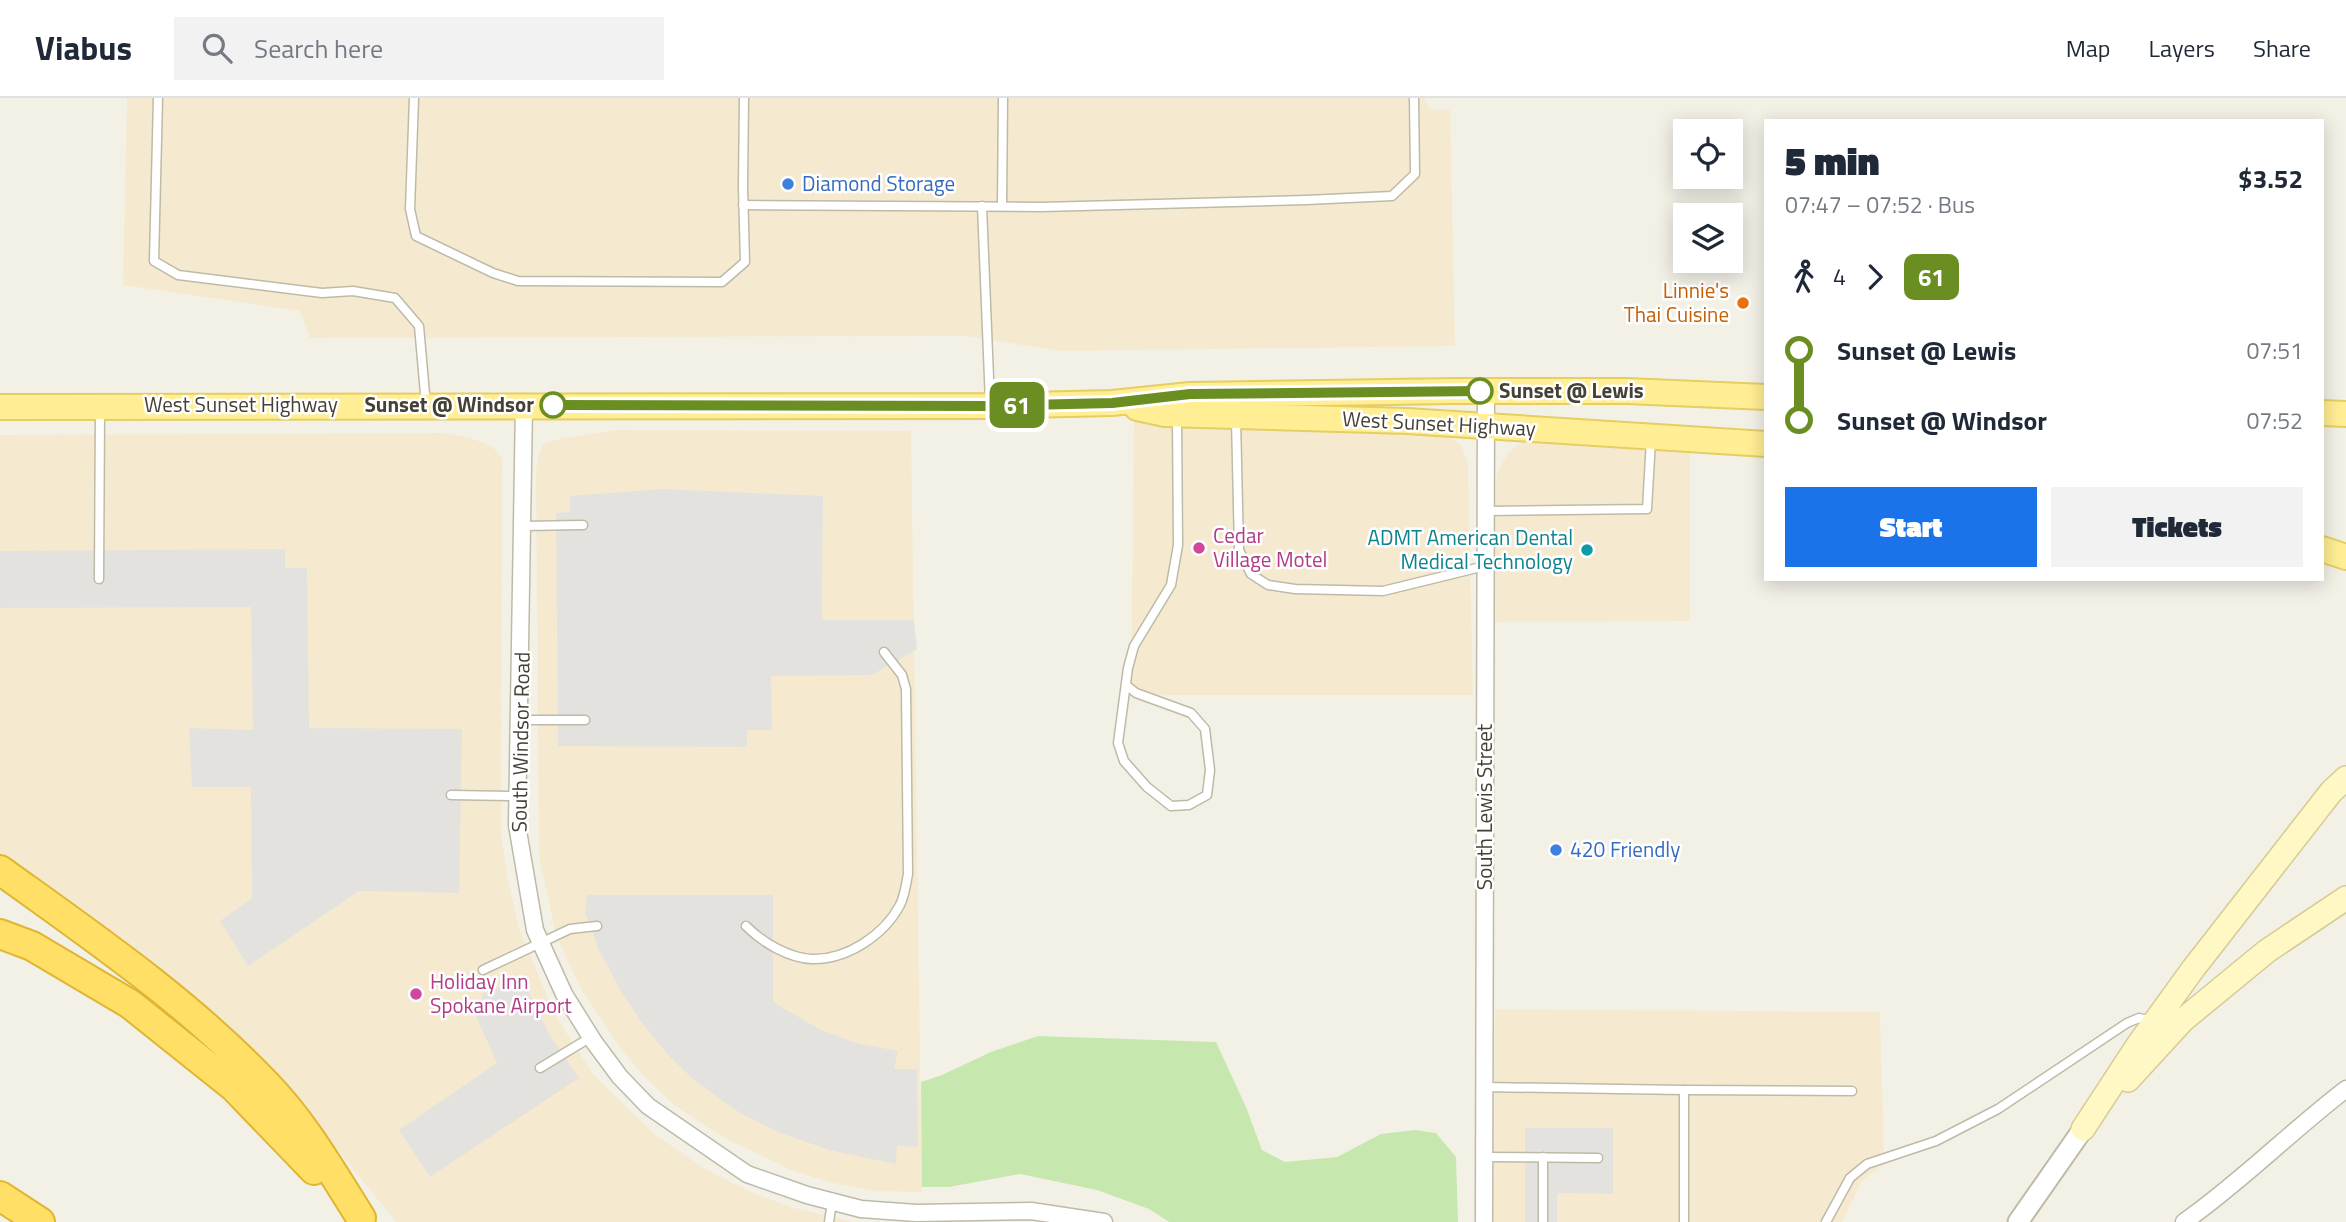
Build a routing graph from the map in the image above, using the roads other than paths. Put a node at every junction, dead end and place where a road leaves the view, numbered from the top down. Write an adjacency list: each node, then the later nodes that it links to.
1 (158, 98): 12 (lane)
2 (414, 98): 6 (lane)
3 (744, 98): 6 (lane)
4 (1003, 98): 8 (lane)
5 (1414, 98): 8 (lane)
6 (743, 205): 7 (lane)
7 (982, 206): 8 (lane); 15 (lane)
8 (1002, 206)
9 (1486, 391): 10 (main road, West Sunset Highway); 11 (main road, West Sunset Highway); 21 (street, South Lewis Street)
10 (1764, 397)
11 (1112, 403): 15 (main road, West Sunset Highway); 18 (main road, West Sunset Highway)
12 (426, 405): 13 (main road, West Sunset Highway); 14 (main road, West Sunset Highway)
13 (524, 405): 15 (main road, West Sunset Highway); 26 (street, South Windsor Road)
14 (100, 406): 16 (main road, West Sunset Highway); 30 (lane)
15 (990, 406)
16 (0, 407)
17 (2324, 413): 19 (main road)
18 (1177, 414): 20 (main road, West Sunset Highway); 32 (lane)
19 (2346, 414)
20 (1236, 416): 21 (main road, West Sunset Highway); 29 (lane)
21 (1486, 426): 22 (main road, West Sunset Highway); 24 (street, South Lewis Street)
22 (1651, 436): 23 (main road, West Sunset Highway); 24 (lane)
23 (1764, 444)
24 (1486, 511): 29 (street, South Lewis Street)
25 (583, 525): 26 (lane)
26 (523, 526): 33 (street, South Windsor Road)
27 (2324, 550): 28 (main road)
28 (2346, 557)
29 (1485, 566): 48 (street, South Lewis Street)
30 (99, 579)
31 (884, 652): 41 (lane)
32 (1126, 685): 32 (lane)
33 (520, 720): 34 (lane); 37 (street, South Windsor Road)
34 (585, 720)
35 (2346, 778): 45 (main road)
36 (451, 795): 37 (lane)
37 (518, 796): 43 (street, South Windsor Road)
38 (0, 870): 58 (highway)
39 (2346, 898): 52 (main road)
40 (597, 926): 43 (lane)
41 (746, 926)
42 (0, 934): 58 (highway)
43 (540, 942): 44 (lane); 46 (street, South Windsor Road)
44 (483, 970)
45 (2155, 1022): 52 (main road); 65 (lane)
46 (591, 1037): 47 (lane); 57 (street, South Windsor Road)
47 (540, 1068)
48 (1484, 1087): 50 (lane); 53 (street, South Lewis Street)
49 (2346, 1089): 67 (street)
50 (1684, 1090): 51 (lane); 64 (lane)
51 (1852, 1091)
52 (2083, 1129): 66 (street)
53 (1484, 1157): 54 (lane); 62 (street, South Lewis Street)
54 (1543, 1157): 55 (lane); 63 (lane)
55 (1598, 1158)
56 (0, 1196): 59 (highway)
57 (832, 1202): 60 (lane); 61 (street, South Windsor Road)
58 (363, 1220)
59 (40, 1222)
60 (829, 1222)
61 (1104, 1222)
62 (1484, 1222)
63 (1543, 1222)
64 (1684, 1222)
65 (1826, 1222)
66 (2018, 1222)
67 (2184, 1222)

